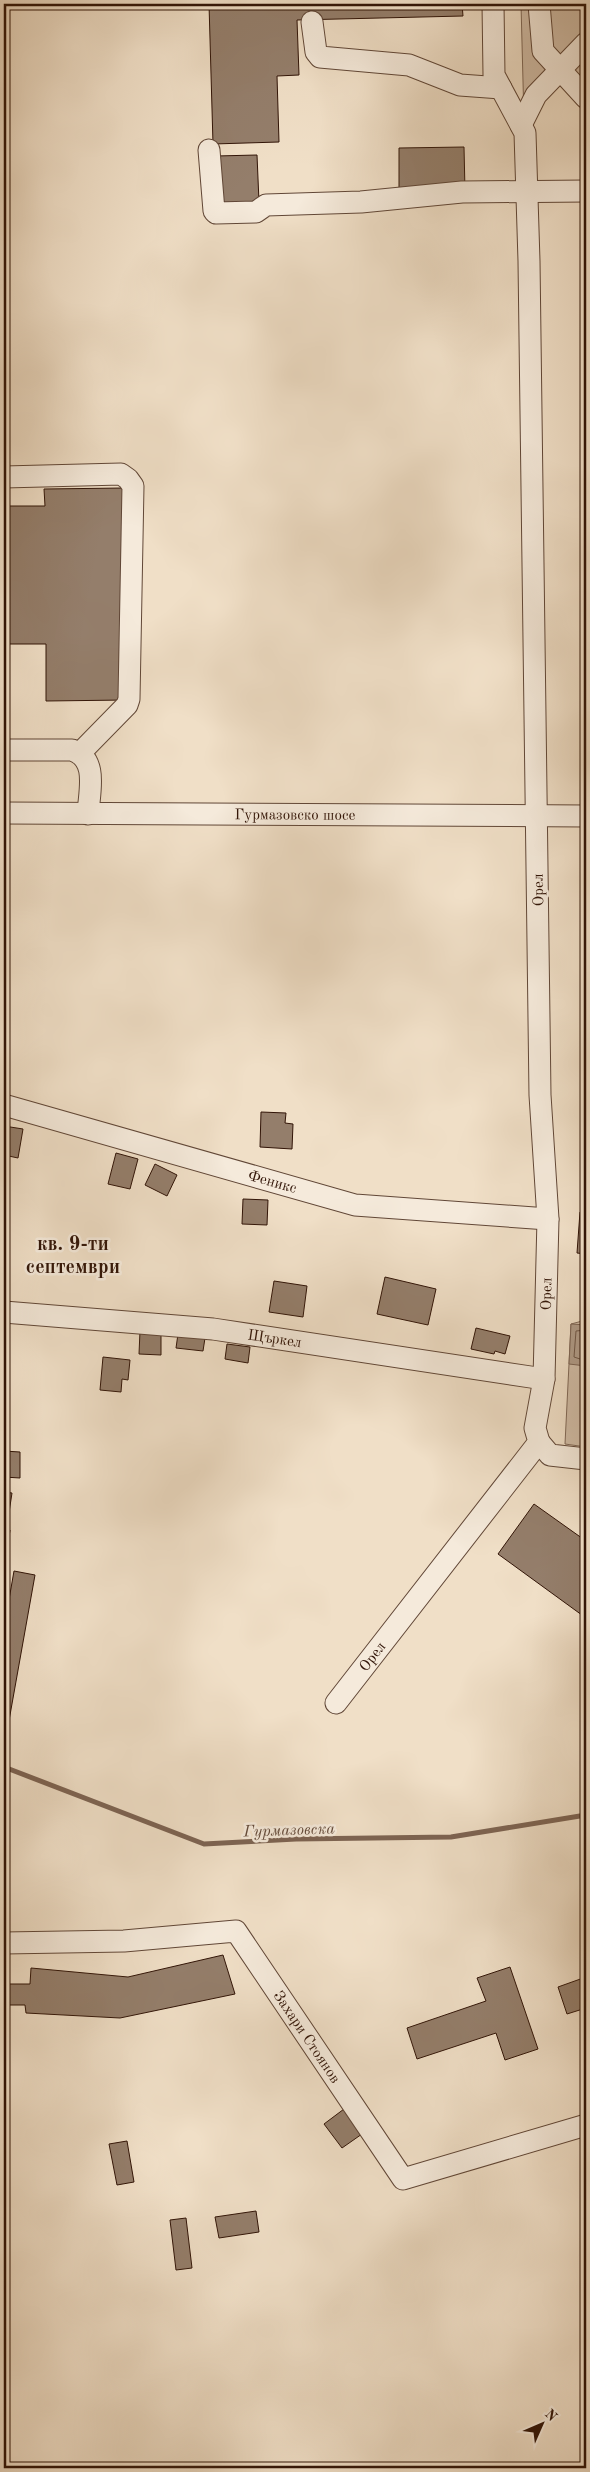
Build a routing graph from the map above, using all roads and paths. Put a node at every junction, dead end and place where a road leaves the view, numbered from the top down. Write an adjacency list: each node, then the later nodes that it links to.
1 (493, 4): 6 (street)
2 (538, 4): 5 (street)
3 (312, 22): 6 (street)
4 (586, 43): 5 (street)
5 (559, 71): 7 (street); 8 (street)
6 (501, 88): 8 (street)
7 (586, 98)
8 (521, 125): 11 (street, Орел)
9 (210, 150): 11 (street)
10 (586, 191): 11 (street)
11 (527, 192): 17 (street, Орел)
12 (4, 477): 14 (street)
13 (4, 750): 14 (street)
14 (80, 753): 16 (street)
15 (4, 814): 16 (street, Гурмазовско шосе)
16 (88, 814): 17 (street, Гурмазовско шосе)
17 (537, 816): 18 (street, Гурмазовско шосе); 20 (street, Орел)
18 (586, 816)
19 (4, 1105): 20 (street, Феникс)
20 (548, 1220): 22 (street, Орел)
21 (4, 1312): 22 (street, Щъркел)
22 (544, 1379): 23 (street, Орел)
23 (539, 1442): 24 (street); 25 (street, Орел)
24 (586, 1459)
25 (336, 1703)
26 (4, 1943): 27 (street, Захари Стоянов)
27 (586, 2125)

